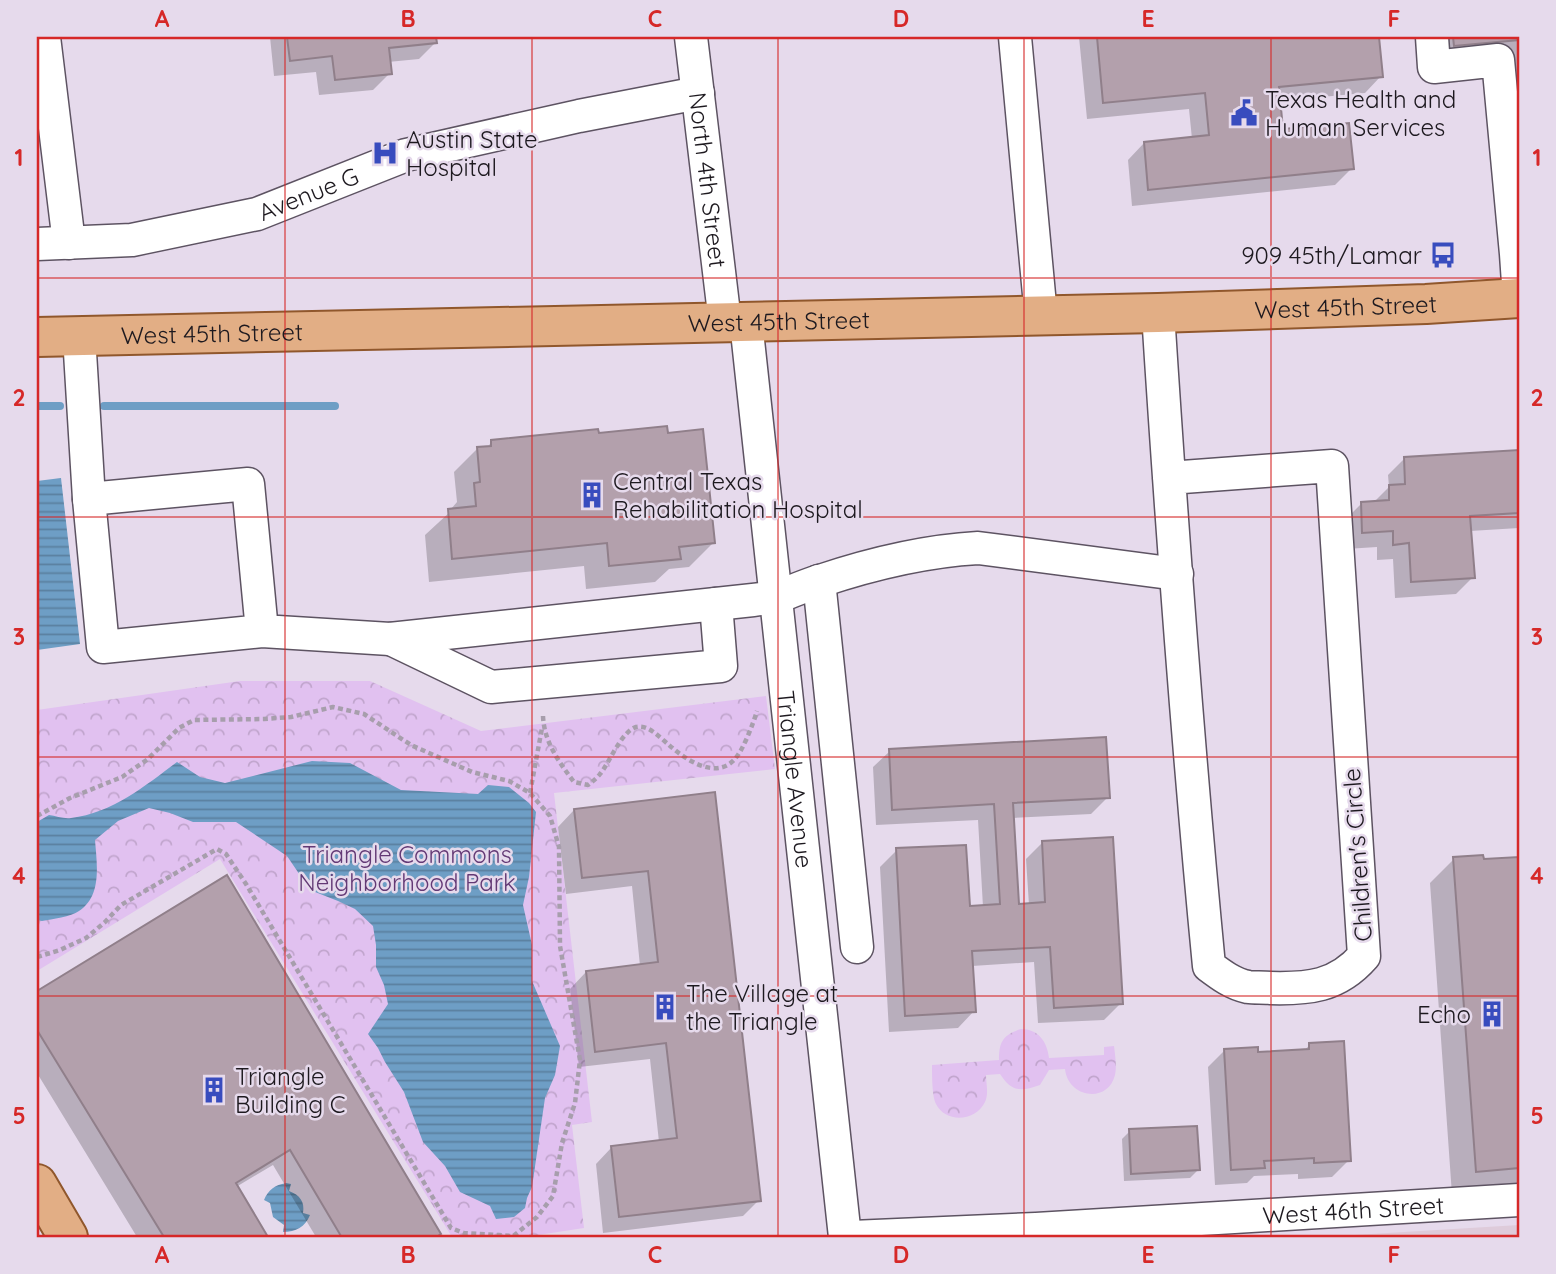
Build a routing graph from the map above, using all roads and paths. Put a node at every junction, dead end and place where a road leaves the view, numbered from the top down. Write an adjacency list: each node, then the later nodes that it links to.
1 (44, 37): 6 (street)
2 (691, 37): 5 (street, North 4th Street)
3 (1015, 37): 10 (street)
4 (1432, 37): 8 (street)
5 (698, 93): 6 (street, Avenue G); 11 (street, North 4th Street)
6 (69, 243): 7 (street, Avenue G)
7 (37, 244)
8 (1519, 298): 9 (main road, West 45th Street)
9 (1158, 313): 10 (main road, West 45th Street); 14 (street, Children's Circle)
10 (1041, 316): 11 (main road, West 45th Street)
11 (736, 322): 12 (main road, West 45th Street); 18 (street, Triangle Avenue)
12 (79, 336): 13 (main road, West 45th Street); 15 (street)
13 (37, 337)
14 (1169, 478): 16 (street, Children's Circle); 16 (street, Children's Circle)
15 (89, 499): 20 (street); 20 (street)
16 (1177, 574): 17 (street)
17 (819, 581): 18 (street); 27 (street)
18 (777, 597): 19 (street); 36 (street, Triangle Avenue)
19 (716, 604): 21 (street); 21 (street)
20 (262, 631): 21 (street)
21 (390, 639)
22 (758, 708): 24 (path)
23 (542, 716): 24 (path)
24 (543, 724): 25 (path)
25 (530, 793): 26 (path); 35 (path)
26 (37, 816)
27 (857, 947)
28 (37, 957): 35 (path)
29 (37, 1184): 34 (main road)
30 (1519, 1200): 31 (street, West 46th Street)
31 (1295, 1226): 32 (street, West 46th Street)
32 (1215, 1228): 33 (street, West 46th Street)
33 (1036, 1233): 37 (street, West 46th Street)
34 (68, 1237)
35 (512, 1237)
36 (845, 1237)
37 (852, 1237)

